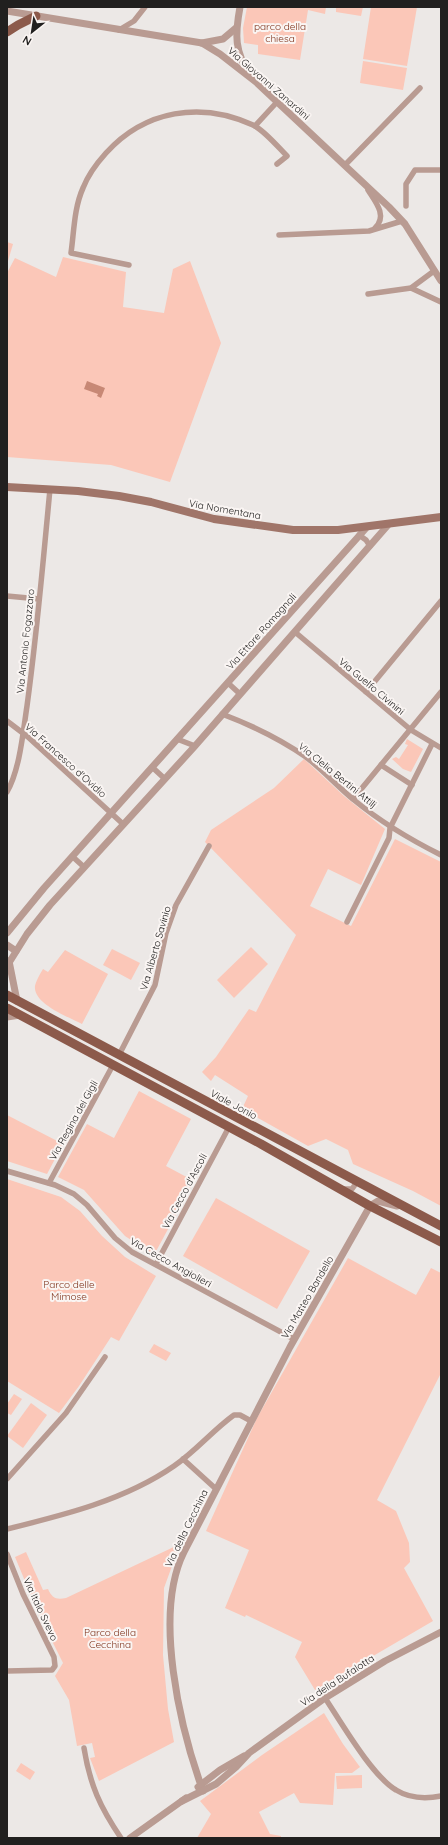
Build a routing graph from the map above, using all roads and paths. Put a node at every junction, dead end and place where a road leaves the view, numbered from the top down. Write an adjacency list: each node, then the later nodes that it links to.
1 (145, 7): 6 (street)
2 (240, 7): 5 (street)
3 (7, 11): 4 (street, Via Giovanni Zanardini)
4 (36, 16): 6 (street, Via Giovanni Zanardini); 7 (main road)
5 (236, 28): 8 (street); 9 (street)
6 (119, 30): 8 (street, Via Giovanni Zanardini)
7 (7, 32)
8 (202, 43): 9 (street, Via Giovanni Zanardini)
9 (256, 82): 11 (street, Via Giovanni Zanardini)
10 (420, 88): 14 (street)
11 (277, 102): 12 (street); 14 (street, Via Giovanni Zanardini)
12 (255, 126): 13 (street); 21 (street)
13 (277, 164)
14 (345, 165): 16 (street, Via Giovanni Zanardini)
15 (441, 170): 17 (street)
16 (363, 182): 18 (street, Via Giovanni Zanardini); 19 (street)
17 (406, 206)
18 (402, 221): 19 (street); 22 (street, Via Giovanni Zanardini)
19 (372, 230): 20 (street)
20 (279, 235)
21 (129, 264)
22 (434, 271): 23 (street, Via Giovanni Zanardini); 24 (street)
23 (441, 281)
24 (411, 288): 25 (street); 26 (street)
25 (368, 294)
26 (441, 302)
27 (7, 487): 28 (main road, Via Nomentana)
28 (50, 489): 31 (main road, Via Nomentana); 35 (street, Via Antonio Fogazzaro)
29 (441, 517): 30 (main road, Via Nomentana)
30 (388, 525): 31 (main road, Via Nomentana); 33 (street)
31 (366, 527): 32 (street, Via Ettore Romagnoli)
32 (359, 535): 33 (street); 38 (street, Via Ettore Romagnoli)
33 (370, 546): 37 (street)
34 (7, 596): 35 (street)
35 (39, 599): 45 (street, Via Antonio Fogazzaro)
36 (441, 601): 39 (street)
37 (295, 632): 39 (street, Via Guelfo Civinini); 41 (street)
38 (228, 683): 41 (street); 46 (street, Via Ettore Romagnoli)
39 (366, 692): 44 (street, Via Guelfo Civinini)
40 (441, 692): 44 (street)
41 (240, 694): 42 (street)
42 (222, 714): 48 (street); 55 (street, Via Clelia Bertini Attilj)
43 (7, 721): 45 (street, Via Francesco d'Ovidio)
44 (411, 730): 47 (street, Via Guelfo Civinini); 50 (street)
45 (23, 733): 54 (street, Via Antonio Fogazzaro); 56 (street, Via Francesco d'Ovidio)
46 (177, 739): 48 (street); 51 (street, Via Ettore Romagnoli)
47 (432, 744): 49 (street, Via Guelfo Civinini); 53 (street)
48 (195, 746): 52 (street)
49 (441, 748)
50 (381, 765): 53 (street); 55 (street)
51 (152, 767): 52 (street); 56 (street, Via Ettore Romagnoli)
52 (165, 778): 57 (street)
53 (412, 785): 58 (street)
54 (7, 792)
55 (353, 799): 58 (street, Via Clelia Bertini Attilj)
56 (112, 813): 57 (street, Via Francesco d'Ovidio); 61 (street, Via Ettore Romagnoli)
57 (123, 824): 62 (street)
58 (390, 828): 60 (street, Via Clelia Bertini Attilj); 63 (street)
59 (209, 846): 73 (street, Via Alberto Savinio)
60 (441, 855)
61 (73, 857): 62 (street); 64 (street, Via Ettore Romagnoli)
62 (84, 867): 66 (street)
63 (347, 922)
64 (7, 933)
65 (7, 945): 66 (street)
66 (16, 951): 67 (street)
67 (8, 964): 69 (street)
68 (7, 996): 69 (main road, Viale Jonio)
69 (17, 1001): 73 (main road, Viale Jonio)
70 (7, 1008): 71 (main road)
71 (20, 1015): 72 (street); 74 (main road)
72 (7, 1017)
73 (119, 1055): 77 (main road, Viale Jonio)
74 (113, 1065): 75 (main road); 78 (street, Via Regina dei Gigli)
75 (229, 1127): 79 (main road); 84 (street, Via Cecco d'Ascoli)
76 (7, 1171): 78 (street, Via Cecco Angiolieri)
77 (357, 1182): 79 (street); 81 (main road, Viale Jonio)
78 (48, 1183): 84 (street, Via Cecco Angiolieri)
79 (337, 1187): 80 (main road)
80 (370, 1206): 81 (street); 83 (main road); 85 (street, Via Matteo Bandello)
81 (409, 1209): 82 (main road, Viale Jonio)
82 (441, 1226)
83 (441, 1242)
84 (156, 1264): 85 (street, Via Cecco Angiolieri)
85 (294, 1339): 87 (street, Via Matteo Bandello)
86 (106, 1357): 90 (street)
87 (262, 1400): 88 (street, Via della Cecchina)
88 (251, 1421): 89 (street); 91 (street, Via della Cecchina)
89 (183, 1460): 91 (street); 92 (street)
90 (7, 1479)
91 (216, 1489): 98 (street, Via della Cecchina)
92 (7, 1530)
93 (7, 1554): 95 (street, Via Italo Svevo)
94 (441, 1632): 96 (street, Via della Bufalotta)
95 (7, 1671)
96 (325, 1698): 98 (street, Via della Bufalotta); 99 (street)
97 (84, 1748): 100 (street)
98 (202, 1788): 101 (street, Via della Bufalotta)
99 (441, 1796)
100 (121, 1838)
101 (130, 1838)

